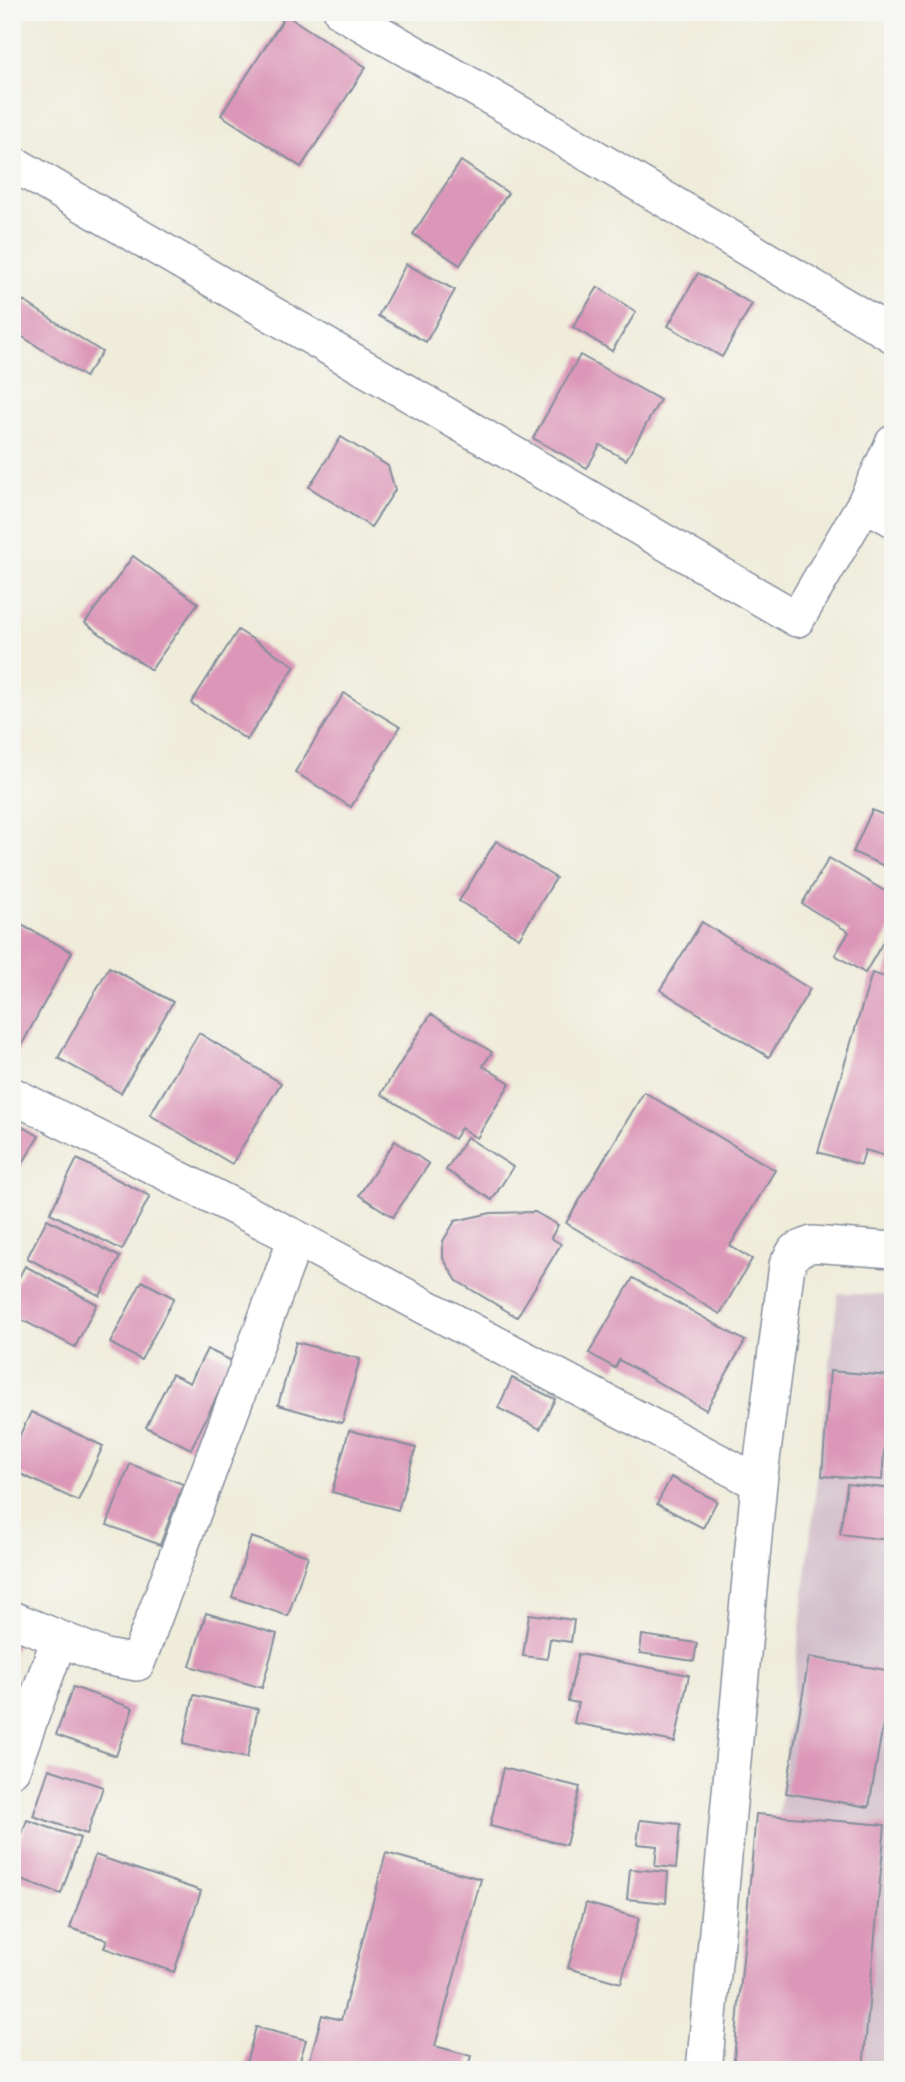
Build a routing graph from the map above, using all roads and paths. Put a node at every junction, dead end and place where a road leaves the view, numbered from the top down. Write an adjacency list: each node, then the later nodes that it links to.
1 (342, 12): 3 (street)
2 (12, 163): 5 (street)
3 (893, 335)
4 (893, 443): 5 (street)
5 (879, 511)
6 (12, 1096): 7 (street)
7 (296, 1238): 9 (street); 11 (street)
8 (893, 1250): 9 (street)
9 (759, 1483): 13 (street)
10 (12, 1619): 11 (street)
11 (60, 1639): 12 (street)
12 (12, 1769)
13 (704, 2070)

